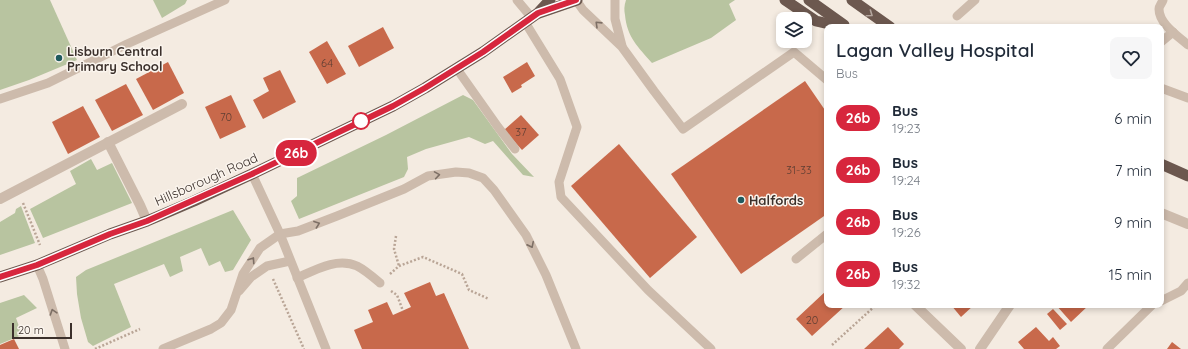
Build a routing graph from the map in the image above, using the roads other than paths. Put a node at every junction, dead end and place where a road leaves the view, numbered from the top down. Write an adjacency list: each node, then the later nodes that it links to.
1 (225, 0): 24 (lane)
2 (517, 0): 12 (lane)
3 (550, 0): 12 (highway, Hillsborough Road)
4 (576, 0): 12 (highway, Hillsborough Road); 19 (lane, one-way to 4)
5 (615, 0): 19 (lane)
6 (785, 0): 13 (highway)
7 (809, 0): 14 (highway)
8 (852, 0): 15 (highway, one-way to 15)
9 (975, 0): 11 (lane)
10 (1163, 0): 16 (lane)
11 (957, 16)
12 (532, 17): 20 (highway, Hillsborough Road); 53 (lane)
13 (829, 24)
14 (842, 24)
15 (886, 24)
16 (1173, 32): 17 (lane); 18 (lane)
17 (1164, 40)
18 (1188, 45)
19 (622, 47): 21 (lane)
20 (457, 69): 27 (lane); 29 (highway, Hillsborough Road)
21 (824, 77)
22 (1164, 89): 23 (lane)
23 (1188, 98)
24 (0, 99)
25 (182, 104): 26 (street)
26 (108, 142): 31 (street); 33 (street)
27 (515, 149)
28 (1164, 165): 30 (highway)
29 (252, 174): 33 (highway, Hillsborough Road); 35 (lane)
30 (1188, 176)
31 (0, 199)
32 (1164, 214): 34 (street)
33 (147, 221): 39 (highway, Hillsborough Road)
34 (1188, 224)
35 (280, 234): 38 (lane); 44 (lane, one-way to 35); 52 (lane, one-way to 52)
36 (824, 236): 37 (lane)
37 (796, 259)
38 (290, 261): 41 (lane); 44 (lane)
39 (37, 265): 40 (highway, Hillsborough Road); 49 (lane, one-way to 39)
40 (0, 277)
41 (297, 278): 42 (lane); 51 (lane)
42 (380, 282)
43 (1188, 283): 45 (lane)
44 (237, 294): 50 (lane)
45 (1164, 300)
46 (917, 308): 54 (street)
47 (1008, 308): 55 (street)
48 (1149, 308): 56 (lane)
49 (65, 349)
50 (163, 349)
51 (326, 349)
52 (576, 349)
53 (711, 349)
54 (961, 349)
55 (980, 349)
56 (1107, 349)

